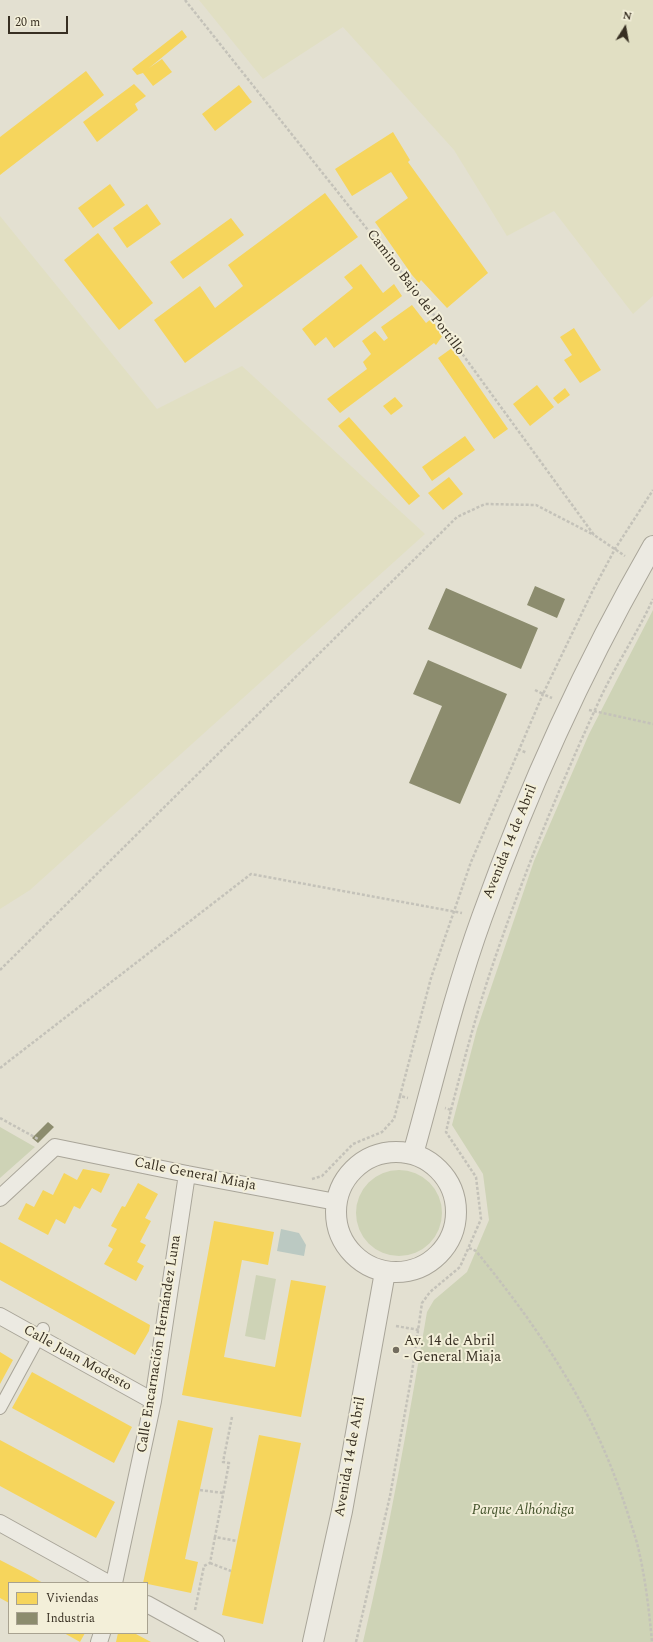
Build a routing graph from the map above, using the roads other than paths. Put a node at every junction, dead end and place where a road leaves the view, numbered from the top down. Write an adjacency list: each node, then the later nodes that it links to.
1 (653, 546): 2 (street, Avenida 14 de Abril)
2 (413, 1154): 5 (street); 6 (street)
3 (187, 1174): 4 (street, Calle General Miaja); 5 (street, Calle General Miaja); 9 (street, Calle Encarnación Hernández Luna)
4 (0, 1198)
5 (336, 1202): 6 (street)
6 (385, 1272): 16 (street, Avenida 14 de Abril)
7 (0, 1316): 8 (street, Calle Juan Modesto)
8 (41, 1334): 9 (street, Calle Juan Modesto); 10 (street)
9 (153, 1401): 13 (street, Calle Encarnación Hernández Luna)
10 (0, 1408)
11 (0, 1523): 12 (street)
12 (106, 1582)
13 (114, 1582)
14 (148, 1605): 15 (street)
15 (216, 1642)
16 (313, 1642)

